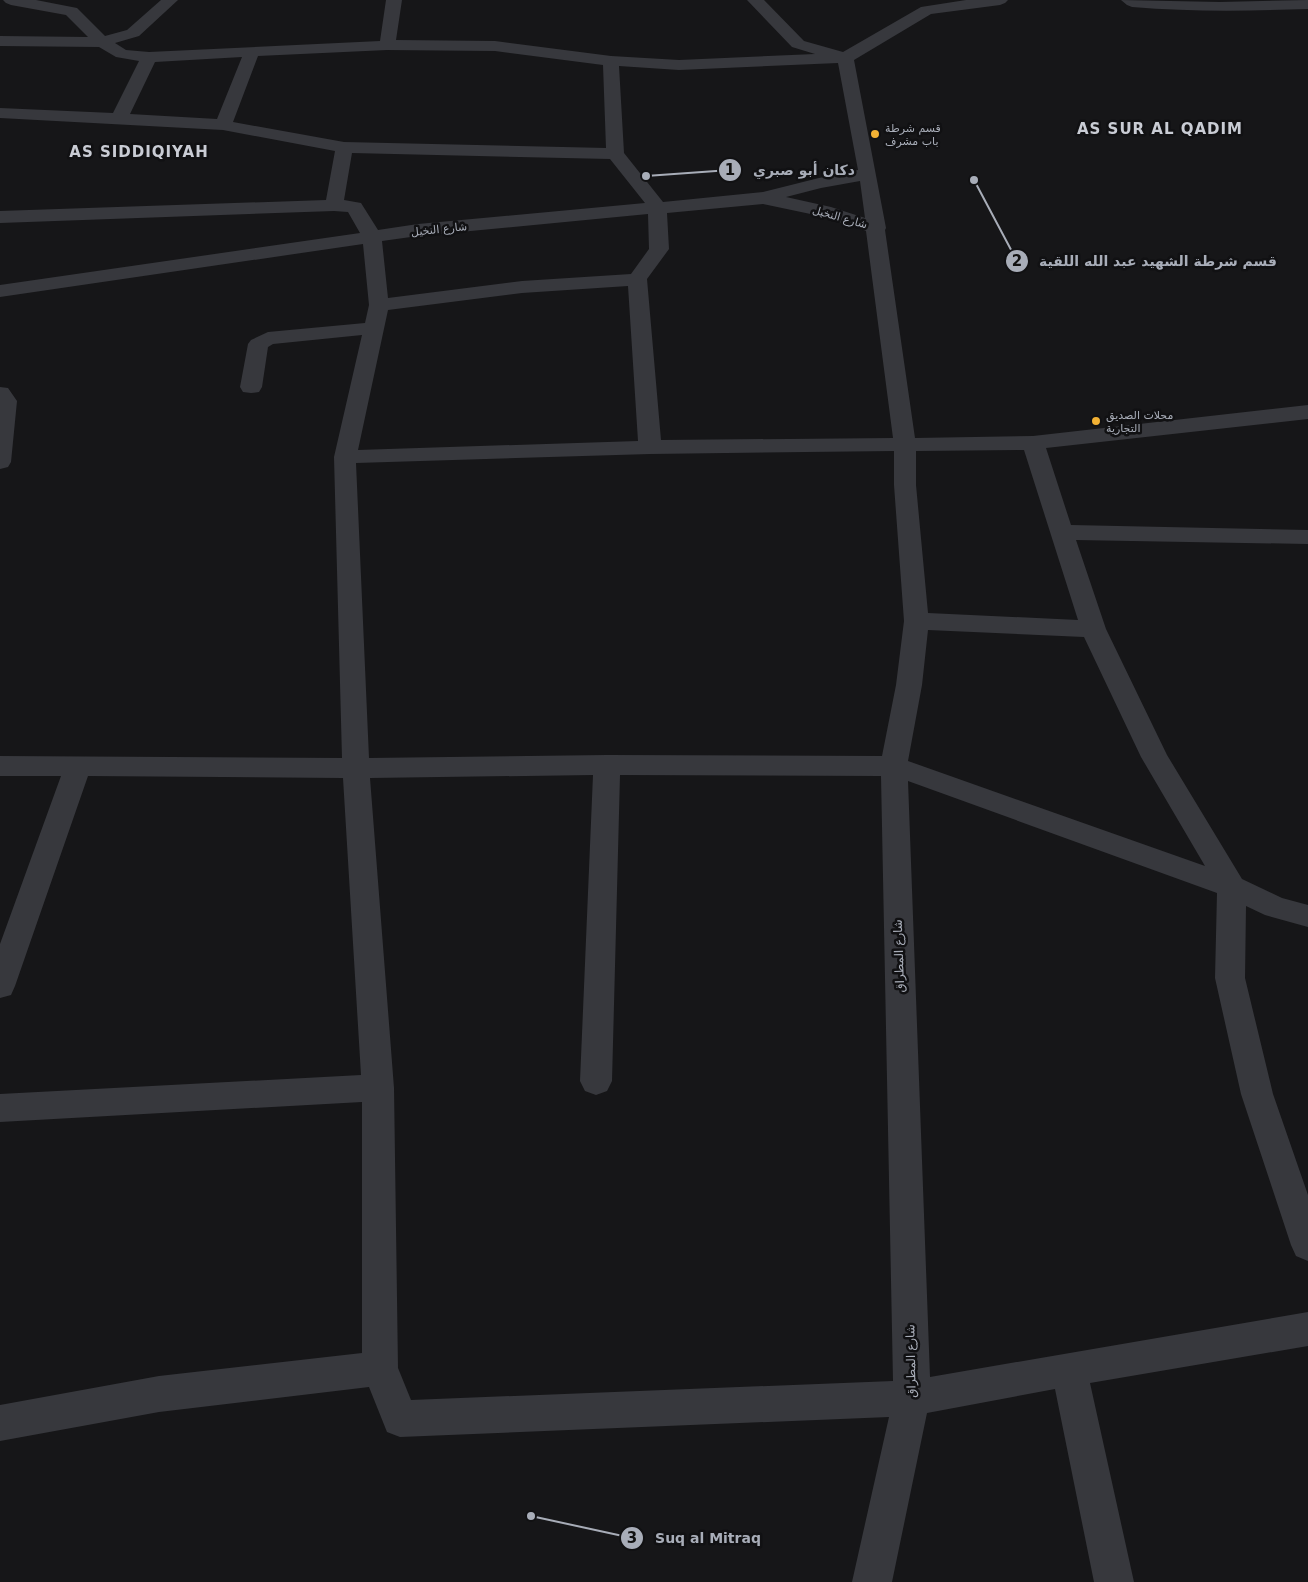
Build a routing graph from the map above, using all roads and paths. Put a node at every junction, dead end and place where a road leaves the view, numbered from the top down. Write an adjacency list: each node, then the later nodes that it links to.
1 (11, 0): 10 (street)
2 (170, 0): 10 (street)
3 (394, 0): 11 (street)
4 (755, 0): 14 (street)
5 (1000, 0): 8 (street)
6 (1129, 0): 7 (street)
7 (1308, 4)
8 (921, 5): 14 (street)
9 (0, 41): 10 (street)
10 (102, 42): 13 (street)
11 (387, 44): 12 (street); 15 (street)
12 (252, 52): 13 (street); 18 (street)
13 (148, 57): 17 (street)
14 (845, 58): 15 (street); 21 (street, شارع المطراق)
15 (611, 61): 20 (street)
16 (0, 113): 17 (street)
17 (119, 118): 18 (street)
18 (223, 125): 19 (street)
19 (344, 148): 20 (street); 23 (street)
20 (615, 154): 24 (street)
21 (868, 174): 22 (street); 26 (street, شارع المطراق)
22 (763, 198): 24 (street, شارع النخيل); 26 (street, شارع النخيل)
23 (334, 205): 25 (street); 27 (street)
24 (657, 207): 27 (street, شارع النخيل); 28 (street)
25 (0, 217)
26 (877, 228): 35 (street, شارع المطراق)
27 (372, 236): 29 (street, شارع النخيل); 30 (street)
28 (638, 279): 30 (street); 36 (street)
29 (0, 292)
30 (377, 316): 31 (street); 37 (street)
31 (251, 387)
32 (0, 394): 38 (street)
33 (1308, 412): 34 (street)
34 (1032, 443): 35 (street); 39 (street)
35 (905, 445): 36 (street); 41 (street, شارع المطراق)
36 (650, 447): 37 (street)
37 (345, 457): 47 (street)
38 (0, 462)
39 (1061, 532): 40 (street); 42 (street)
40 (1308, 537)
41 (916, 621): 42 (street); 46 (street, شارع المطراق)
42 (1093, 629): 48 (street)
43 (608, 765): 46 (street); 47 (street); 51 (street)
44 (0, 766): 45 (street)
45 (78, 766): 47 (street); 50 (street)
46 (894, 766): 48 (street); 58 (street, شارع المطراق)
47 (356, 768): 52 (street)
48 (1232, 887): 49 (street); 54 (street)
49 (1308, 916)
50 (0, 986)
51 (596, 1081)
52 (378, 1088): 53 (street); 56 (street)
53 (0, 1108)
54 (1308, 1246)
55 (1308, 1329): 57 (street)
56 (380, 1368): 58 (street); 59 (street)
57 (1068, 1369): 58 (street); 61 (street)
58 (912, 1398): 60 (street, شارع المطراق)
59 (0, 1423)
60 (872, 1582)
61 (1114, 1582)

